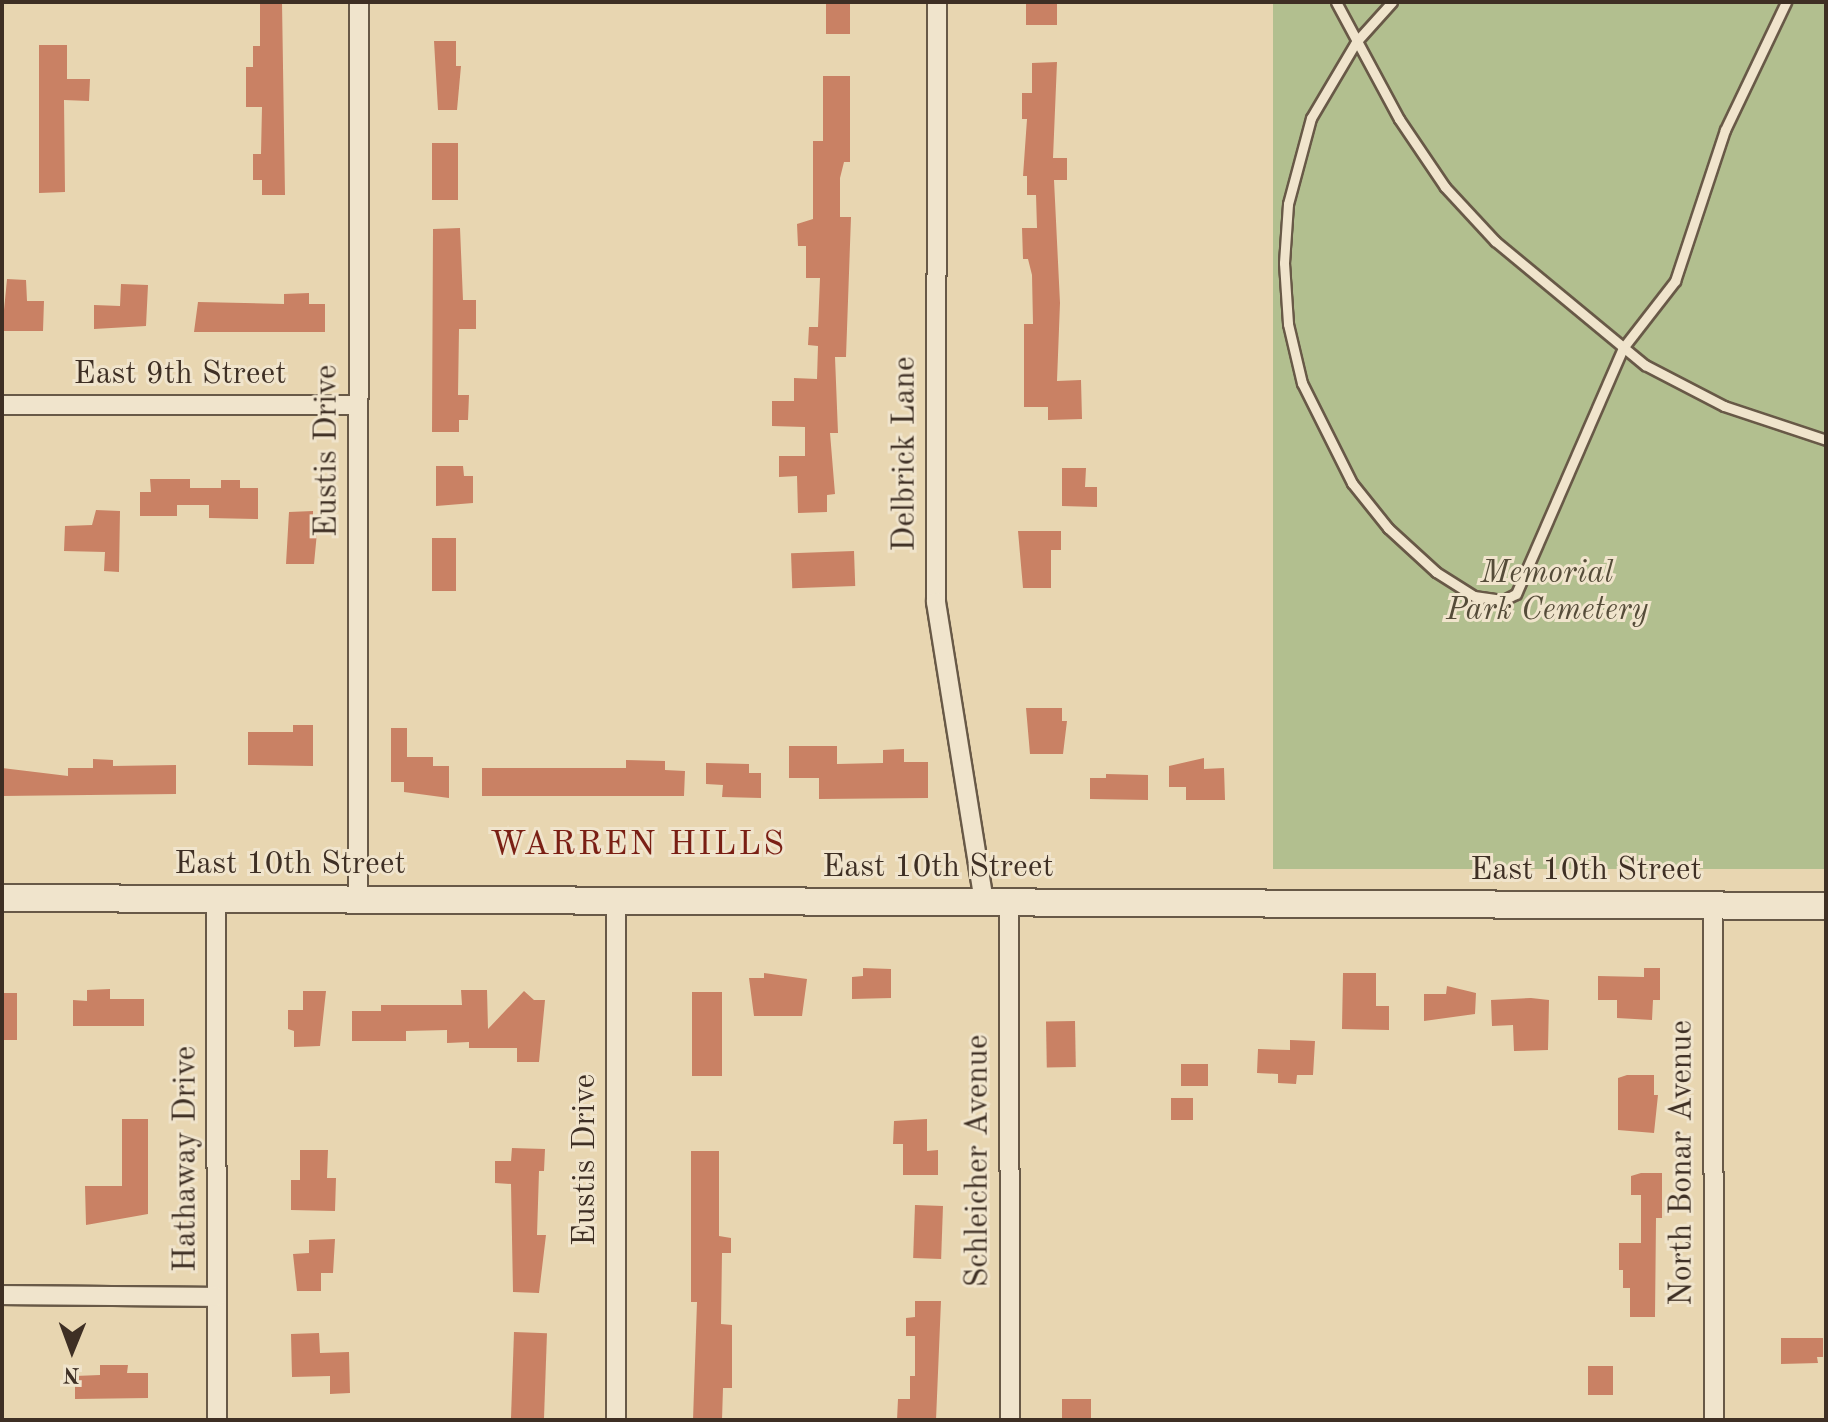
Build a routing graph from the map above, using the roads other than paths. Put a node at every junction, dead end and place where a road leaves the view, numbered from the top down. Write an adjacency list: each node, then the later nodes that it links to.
1 (359, 2): 9 (street, Eustis Drive)
2 (937, 2): 15 (street, Delbrick Lane)
3 (1336, 2): 6 (lane)
4 (1392, 2): 6 (lane)
5 (1786, 2): 7 (lane)
6 (1356, 42): 7 (lane); 7 (lane)
7 (1623, 348): 10 (lane)
8 (2, 405): 9 (street, East 9th Street)
9 (358, 405): 13 (street, Eustis Drive)
10 (1826, 440)
11 (2, 898): 12 (main road, East 10th Street)
12 (216, 899): 13 (main road, East 10th Street); 19 (street, Hathaway Drive)
13 (358, 899): 14 (main road, East 10th Street)
14 (616, 901): 15 (main road, East 10th Street); 21 (street, Eustis Drive)
15 (997, 902): 16 (main road, East 10th Street); 22 (street, Schleicher Avenue)
16 (1713, 905): 17 (main road, East 10th Street); 23 (street, North Bonar Avenue)
17 (1826, 906)
18 (2, 1295): 19 (street)
19 (217, 1297): 20 (street, Hathaway Drive)
20 (217, 1420)
21 (616, 1420)
22 (1010, 1420)
23 (1714, 1420)

